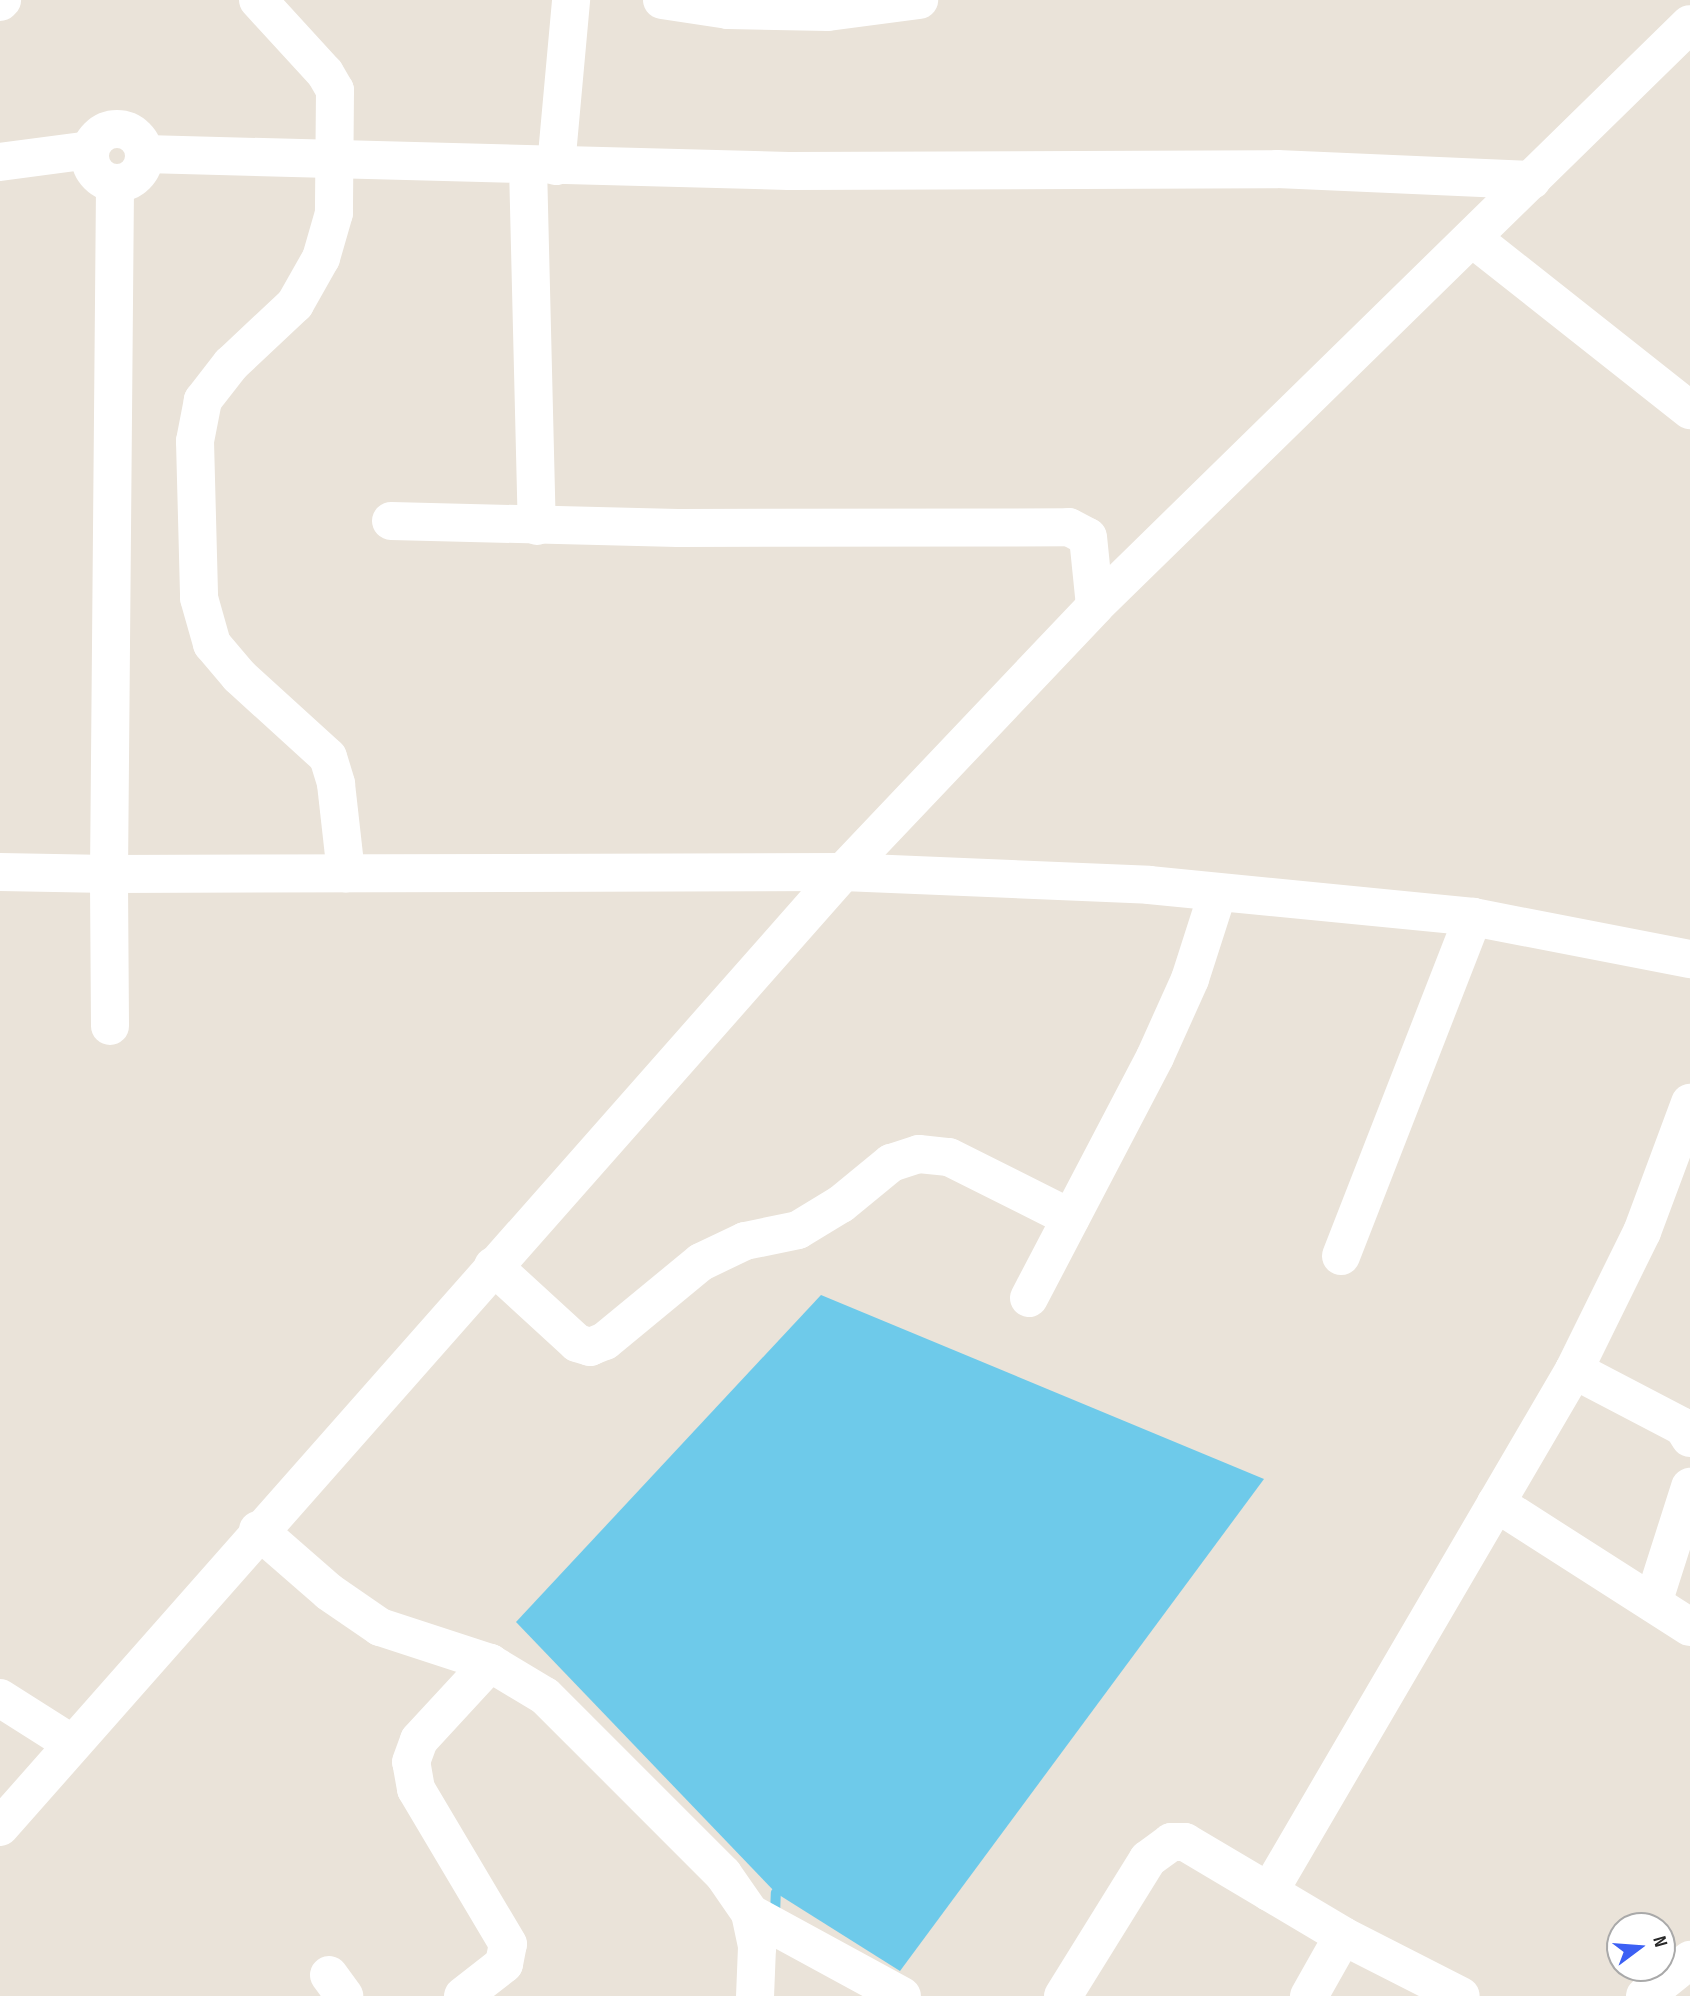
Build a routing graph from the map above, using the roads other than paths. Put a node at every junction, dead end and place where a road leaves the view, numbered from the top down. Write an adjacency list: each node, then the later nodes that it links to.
1 (258, 0): 8 (street)
2 (571, 0): 10 (street)
3 (662, 0): 4 (street)
4 (919, 0)
5 (1690, 24): 11 (street)
6 (90, 150): 7 (street); 9 (street); 12 (street)
7 (145, 154): 8 (street); 12 (street)
8 (337, 160): 10 (street); 20 (street)
9 (0, 162)
10 (542, 166): 11 (street); 16 (street)
11 (1532, 180): 13 (street)
12 (115, 183): 21 (street)
13 (1472, 238): 14 (street); 17 (street)
14 (1690, 410)
15 (391, 521): 16 (street)
16 (537, 526): 17 (street)
17 (1095, 606): 19 (street)
18 (0, 872): 21 (street)
19 (843, 872): 20 (street); 22 (street); 29 (street)
20 (346, 873): 21 (street)
21 (108, 874): 25 (street)
22 (1218, 892): 23 (street); 27 (street)
23 (1473, 918): 24 (street); 28 (street)
24 (1690, 959)
25 (110, 1026)
26 (1690, 1102): 31 (street)
27 (1071, 1218): 29 (street); 30 (street)
28 (1341, 1256)
29 (493, 1266): 35 (street)
30 (1029, 1298)
31 (1574, 1370): 32 (street); 34 (street)
32 (1690, 1438)
33 (1690, 1487): 36 (street)
34 (1496, 1503): 36 (street); 42 (street)
35 (258, 1530): 38 (street); 40 (street)
36 (1653, 1603): 37 (street)
37 (1690, 1627)
38 (490, 1663): 43 (street); 46 (street)
39 (0, 1698): 40 (street)
40 (71, 1744): 41 (street)
41 (0, 1827)
42 (1269, 1892): 44 (street); 49 (street)
43 (767, 1923): 47 (street); 48 (street)
44 (1343, 1936): 50 (street); 51 (street)
45 (1690, 1960): 52 (street)
46 (463, 1996)
47 (755, 1996)
48 (902, 1996)
49 (1063, 1996)
50 (1309, 1996)
51 (1461, 1996)
52 (1645, 1996)

